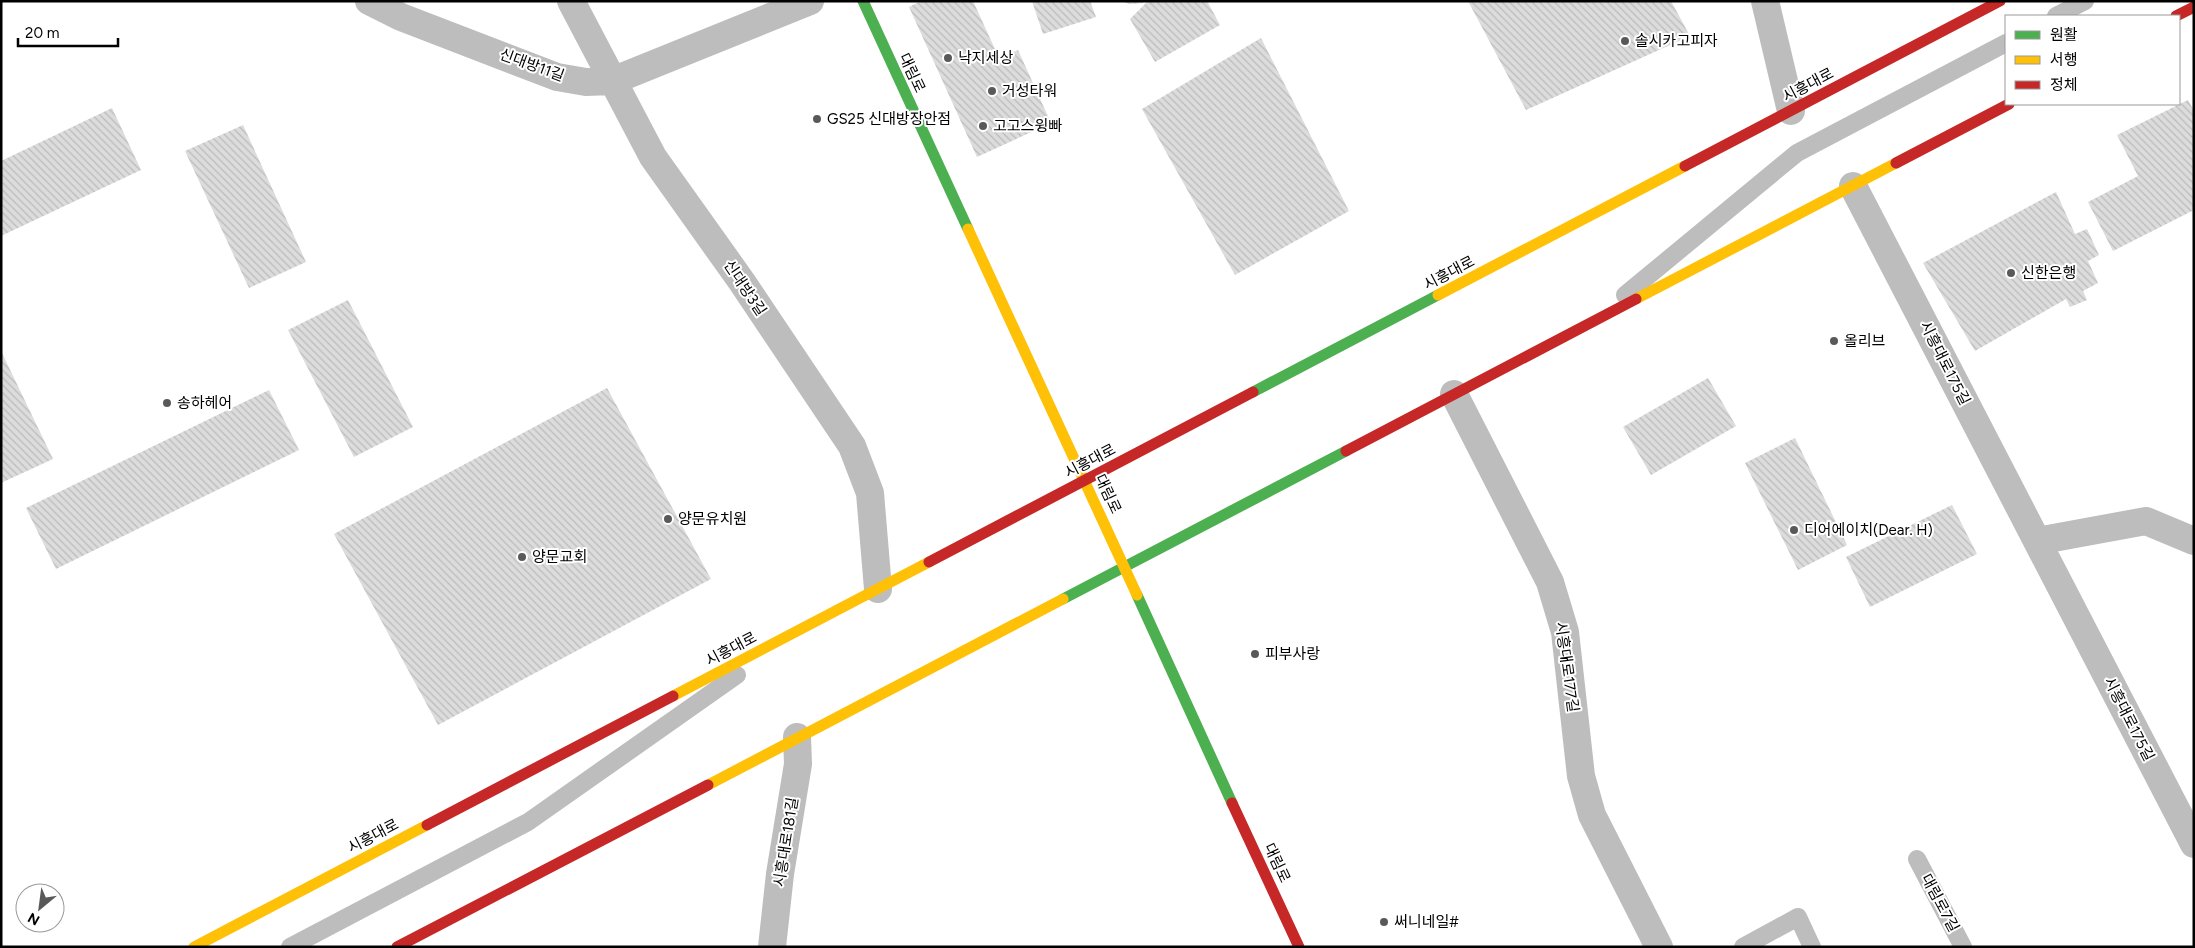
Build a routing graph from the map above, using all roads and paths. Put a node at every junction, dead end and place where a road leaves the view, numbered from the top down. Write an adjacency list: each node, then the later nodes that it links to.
1 (369, 1): 12 (street, 신대방11길)
2 (571, 1): 12 (street, 신대방3길)
3 (810, 1): 12 (street, 신대방11길)
4 (863, 1): 18 (main road, 대림로)
5 (1765, 1): 14 (street)
6 (2000, 1): 14 (main road, 시흥대로)
7 (2085, 1): 9 (lane)
8 (2194, 7): 10 (main road)
9 (2058, 15)
10 (2178, 15)
11 (2005, 44): 16 (lane)
12 (612, 81): 22 (street, 신대방3길)
13 (2007, 105): 15 (main road)
14 (1790, 111): 18 (main road, 시흥대로)
15 (1853, 186): 16 (main road); 19 (street, 시흥대로175길)
16 (1592, 322): 17 (main road)
17 (1454, 394): 21 (main road); 32 (street, 시흥대로177길)
18 (1085, 480): 21 (main road, 대림로); 22 (main road, 시흥대로)
19 (2037, 541): 20 (street); 25 (street, 시흥대로175길)
20 (2194, 541)
21 (1125, 566): 24 (main road); 31 (main road, 대림로)
22 (878, 589): 23 (main road, 시흥대로)
23 (805, 627): 27 (main road, 시흥대로); 28 (lane)
24 (797, 737): 29 (main road); 30 (street, 시흥대로181길)
25 (2194, 844)
26 (1917, 859): 35 (lane, 대림로7길)
27 (194, 947)
28 (290, 947)
29 (397, 947)
30 (772, 947)
31 (1299, 947)
32 (1659, 947)
33 (1743, 947): 34 (lane)
34 (1812, 947)
35 (1963, 947)

